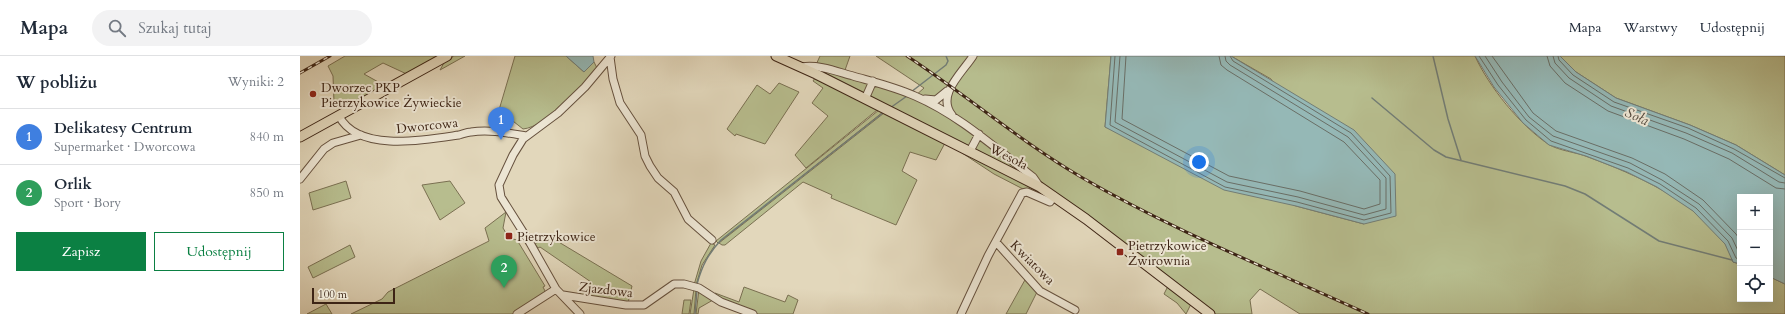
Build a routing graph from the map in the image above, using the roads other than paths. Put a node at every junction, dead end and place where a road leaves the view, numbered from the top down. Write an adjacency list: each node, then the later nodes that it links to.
1 (447, 56): 10 (main road)
2 (776, 56): 5 (main road, Wesoła)
3 (973, 56): 7 (street)
4 (611, 57): 14 (street); 20 (street)
5 (802, 68): 6 (street); 9 (main road, Wesoła)
6 (873, 82): 8 (street); 9 (street)
7 (949, 90): 8 (street); 11 (street)
8 (918, 97): 11 (street)
9 (865, 99): 16 (main road, Wesoła)
10 (338, 116): 13 (street, Dworcowa); 15 (main road)
11 (953, 117): 12 (street)
12 (979, 134): 16 (street); 18 (street)
13 (361, 135): 14 (street, Dworcowa); 17 (street)
14 (526, 136): 22 (street)
15 (300, 137)
16 (970, 151): 18 (main road, Wesoła)
17 (300, 179)
18 (1040, 187): 19 (main road, Wesoła)
19 (1054, 196): 21 (street); 29 (main road, Wesoła)
20 (712, 240)
21 (996, 242): 24 (street, Kwiatowa); 28 (street)
22 (556, 289): 23 (street); 25 (street)
23 (562, 295): 26 (street); 27 (street, Zjazdowa)
24 (1074, 310)
25 (517, 314)
26 (580, 314)
27 (754, 314)
28 (961, 314)
29 (1210, 314)

